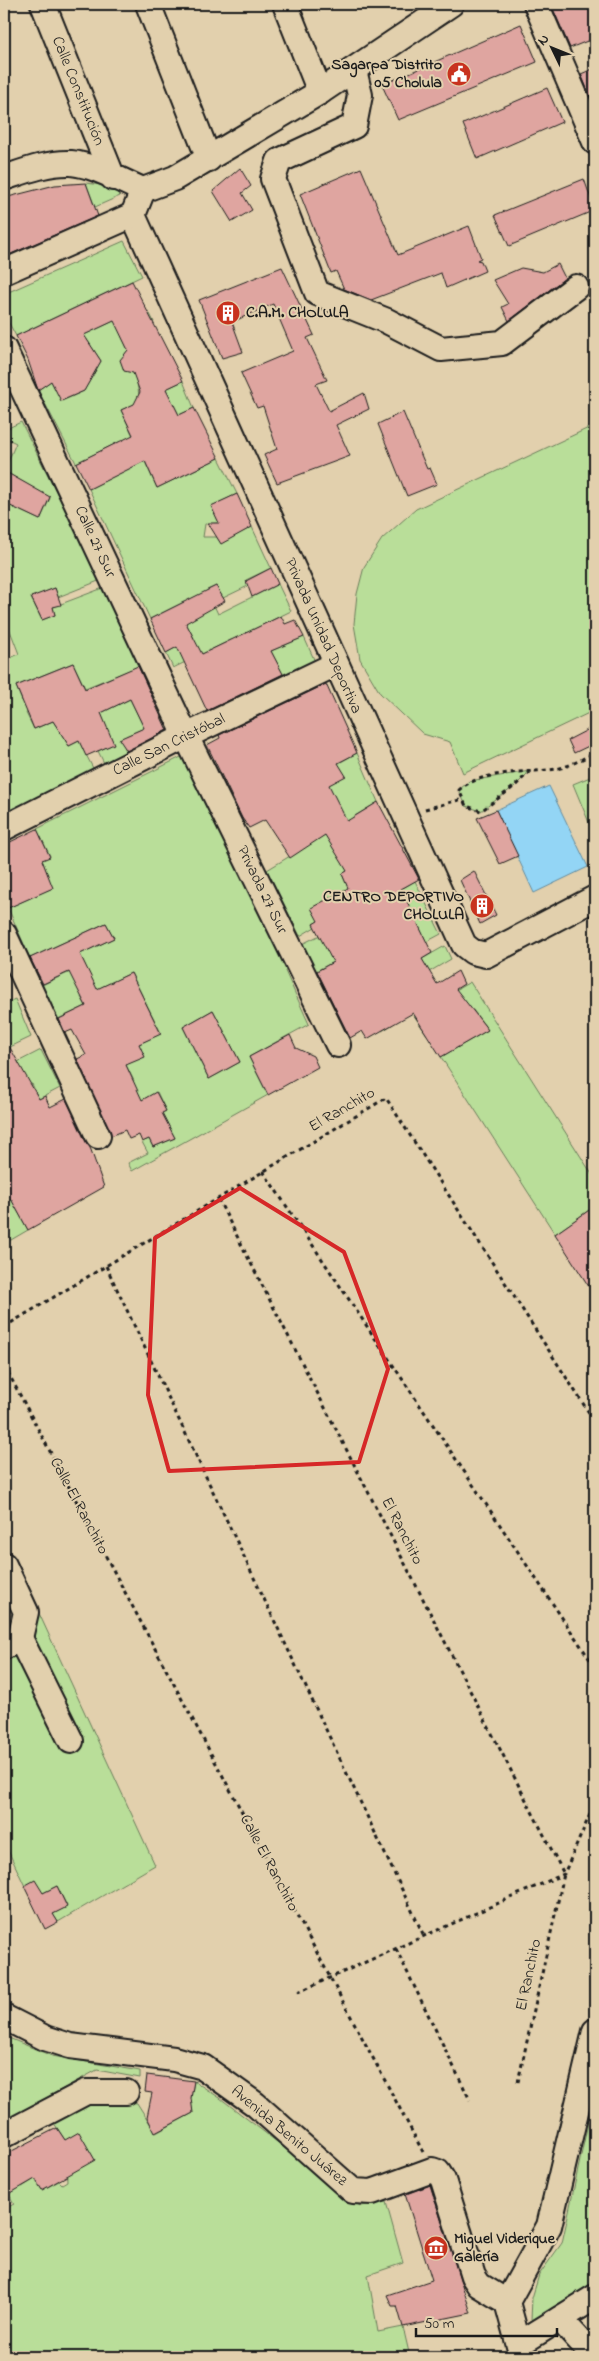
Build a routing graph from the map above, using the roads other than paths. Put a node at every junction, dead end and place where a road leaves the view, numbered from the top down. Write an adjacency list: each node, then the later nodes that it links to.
1 (43, 4): 11 (street, Calle Constitución)
2 (148, 4): 9 (street)
3 (285, 4): 7 (street)
4 (451, 4): 6 (street)
5 (536, 4): 8 (street)
6 (354, 70): 7 (street); 15 (street)
7 (320, 92): 9 (street)
8 (595, 142)
9 (209, 159): 12 (street)
10 (4, 178): 11 (street)
11 (113, 178): 12 (street)
12 (143, 190): 13 (street)
13 (133, 215): 14 (street); 17 (street, Privada Unidad Deportiva)
14 (4, 272)
15 (576, 287)
16 (4, 349): 18 (street, Calle 27 Sur)
17 (336, 664): 18 (street, Calle San Cristóbal); 20 (street, Privada Unidad Deportiva)
18 (186, 736): 19 (street, Calle San Cristóbal); 22 (street, Privada 27 Sur)
19 (4, 828)
20 (595, 898)
21 (4, 934): 23 (street)
22 (338, 1045)
23 (98, 1136)
24 (4, 1565): 25 (street)
25 (12, 1642): 26 (street)
26 (71, 1741)
27 (4, 2017): 32 (street, Avenida Benito Juárez)
28 (595, 2032): 32 (street)
29 (126, 2092): 30 (street)
30 (4, 2135)
31 (595, 2297): 33 (street)
32 (508, 2302): 35 (street)
33 (560, 2319): 34 (street); 35 (street)
34 (595, 2346)
35 (520, 2351)

